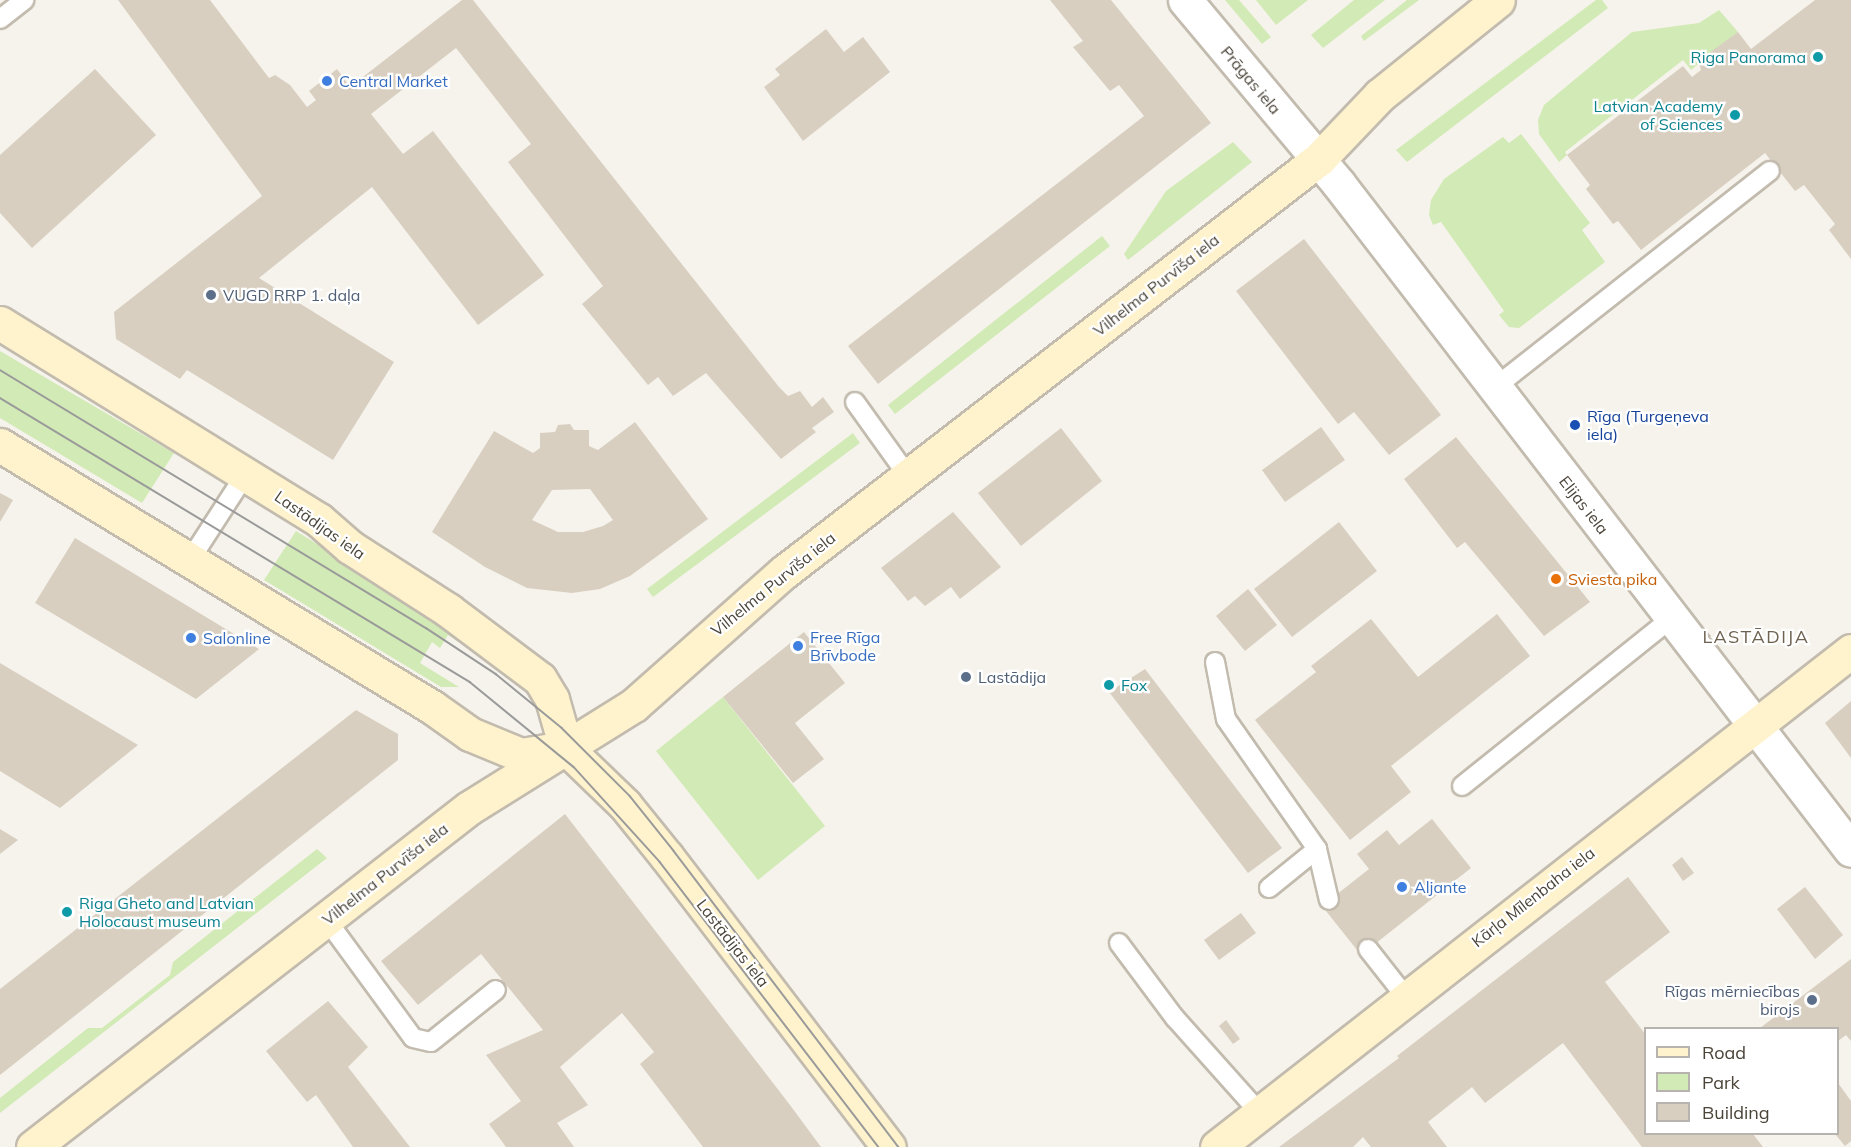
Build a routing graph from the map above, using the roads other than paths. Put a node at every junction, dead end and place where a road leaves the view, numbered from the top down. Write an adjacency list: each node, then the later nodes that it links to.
1 (24, 0): 4 (lane)
2 (1185, 0): 5 (street, Prāgas iela)
3 (1498, 0): 5 (street, Vilhelma Purvīša iela)
4 (0, 19)
5 (1319, 159): 8 (street, Elijas iela); 12 (street, Vilhelma Purvīša iela)
6 (1770, 171): 8 (lane)
7 (0, 324): 11 (street, Lastādijas iela)
8 (1494, 388): 14 (street, Elijas iela)
9 (855, 402): 12 (lane)
10 (0, 445): 13 (street)
11 (245, 475): 13 (lane); 18 (street, Lastādijas iela)
12 (908, 476): 18 (street, Vilhelma Purvīša iela)
13 (190, 560): 18 (street)
14 (1672, 618): 17 (street, Elijas iela); 19 (lane)
15 (1851, 651): 17 (street, Kārļa Mīlenbaha iela)
16 (1215, 662): 20 (lane)
17 (1755, 726): 21 (street, Elijas iela); 28 (street, Kārļa Mīlenbaha iela)
18 (567, 748): 24 (street, Vilhelma Purvīša iela); 31 (street, Lastādijas iela)
19 (1462, 786)
20 (1317, 849): 22 (lane); 23 (lane)
21 (1851, 850)
22 (1269, 888)
23 (1329, 900)
24 (326, 919): 27 (lane); 30 (street, Vilhelma Purvīša iela)
25 (1119, 942): 29 (lane)
26 (1368, 950): 28 (lane)
27 (496, 990)
28 (1405, 996): 29 (street, Kārļa Mīlenbaha iela)
29 (1260, 1113): 32 (street, Kārļa Mīlenbaha iela)
30 (33, 1147)
31 (889, 1147)
32 (1217, 1147)

